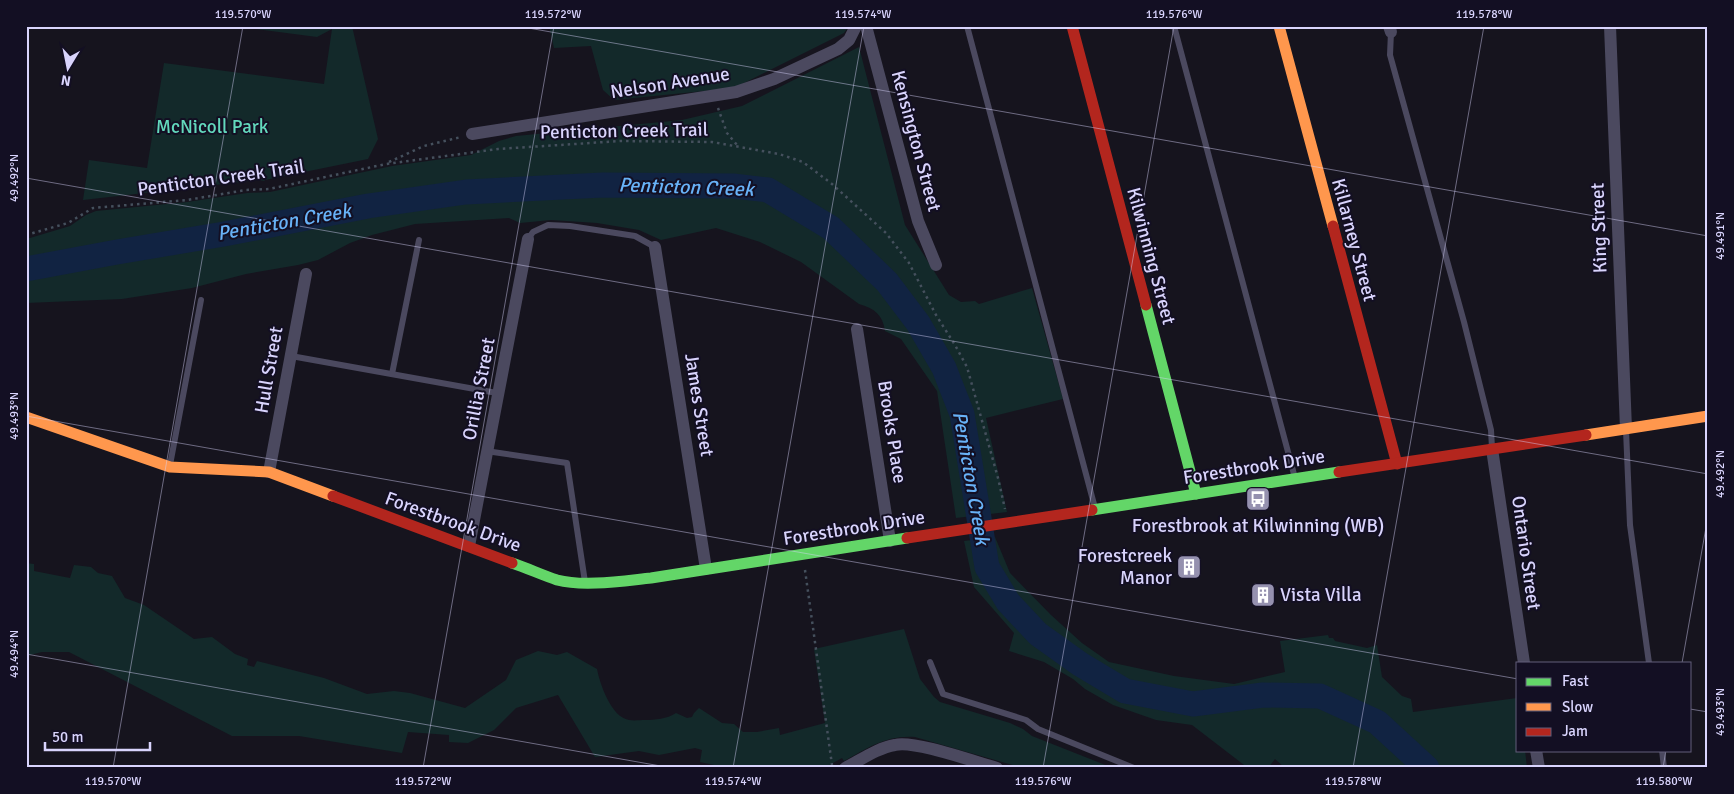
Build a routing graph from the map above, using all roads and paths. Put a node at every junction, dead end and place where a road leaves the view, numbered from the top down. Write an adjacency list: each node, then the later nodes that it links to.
1 (856, 26): 9 (street, Nelson Avenue)
2 (866, 26): 17 (street, Kensington Street)
3 (967, 26): 34 (lane)
4 (1072, 26): 33 (street, Kilwinning Street)
5 (1174, 26): 32 (lane)
6 (1279, 26): 29 (street, Killarney Street)
7 (1610, 26): 26 (street, King Street)
8 (1390, 29): 27 (lane)
9 (715, 96): 10 (street, Nelson Avenue); 11 (path)
10 (472, 134): 12 (path)
11 (738, 146): 12 (path, Penticton Creek Trail); 35 (path, Penticton Creek Trail)
12 (386, 164): 13 (path, Penticton Creek Trail)
13 (26, 235)
14 (528, 239): 16 (lane); 23 (street, Orillia Street)
15 (419, 240): 22 (lane)
16 (655, 247): 39 (street, James Street)
17 (936, 265)
18 (306, 274): 21 (street, Hull Street)
19 (202, 300): 30 (lane)
20 (857, 329): 36 (street, Brooks Place)
21 (291, 356): 22 (lane); 31 (street, Hull Street)
22 (392, 374): 23 (lane)
23 (497, 393): 28 (street, Orillia Street)
24 (1708, 416): 26 (street, Forestbrook Drive)
25 (26, 417): 30 (street, Forestbrook Drive)
26 (1626, 429): 27 (street, Forestbrook Drive); 43 (lane)
27 (1492, 449): 29 (street, Forestbrook Drive); 42 (street, Ontario Street)
28 (486, 451): 37 (street, Orillia Street); 40 (lane)
29 (1397, 464): 32 (street, Forestbrook Drive)
30 (170, 467): 31 (street, Forestbrook Drive)
31 (269, 472): 37 (street, Forestbrook Drive)
32 (1295, 479): 33 (street, Forestbrook Drive)
33 (1196, 494): 34 (street, Forestbrook Drive)
34 (1096, 509): 35 (street, Forestbrook Drive)
35 (1007, 522): 36 (street, Forestbrook Drive)
36 (890, 540): 38 (street, Forestbrook Drive)
37 (468, 546): 40 (street, Forestbrook Drive)
38 (803, 554): 39 (street, Forestbrook Drive); 46 (path)
39 (706, 569): 40 (street, Forestbrook Drive)
40 (586, 584)
41 (930, 662): 49 (lane)
42 (1524, 662)
43 (1649, 662)
44 (1536, 752): 50 (street)
45 (1662, 752): 51 (lane)
46 (832, 768)
47 (845, 768): 48 (street)
48 (997, 768)
49 (1134, 768)
50 (1539, 768)
51 (1664, 768)

